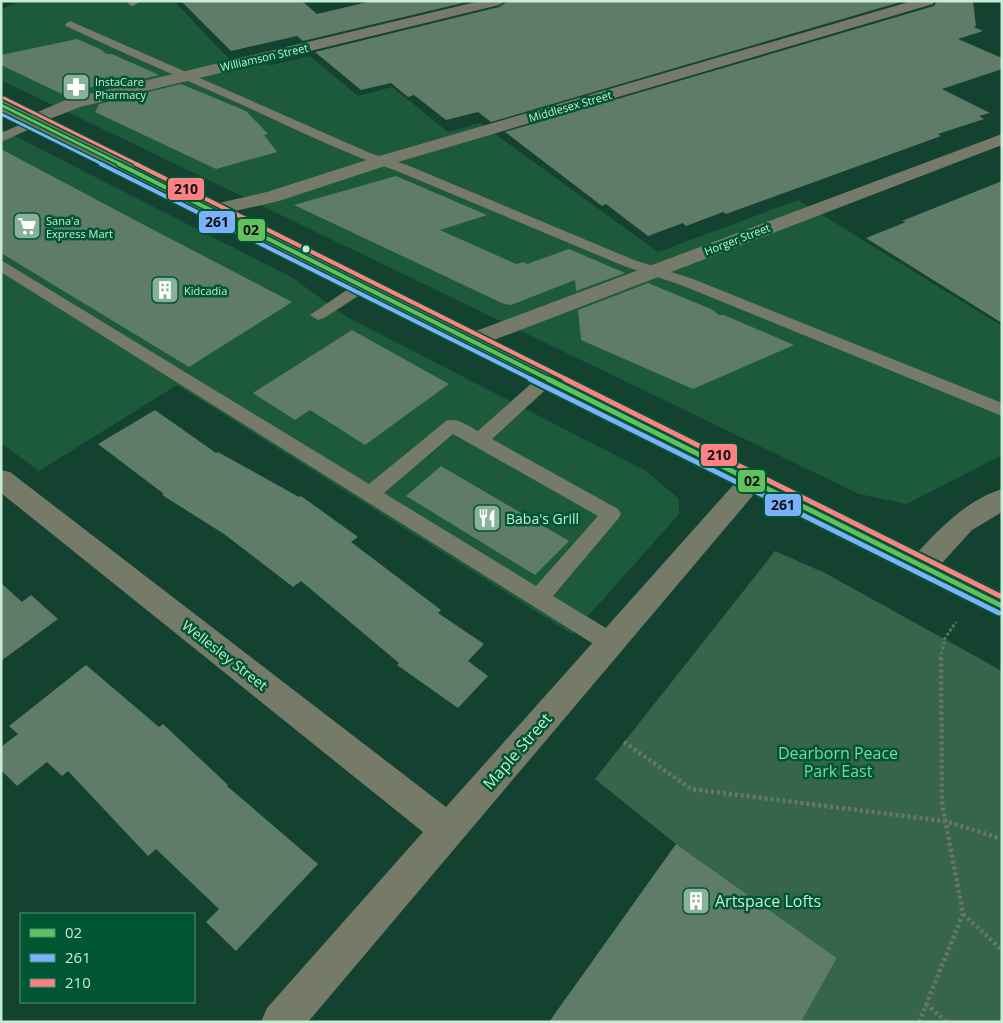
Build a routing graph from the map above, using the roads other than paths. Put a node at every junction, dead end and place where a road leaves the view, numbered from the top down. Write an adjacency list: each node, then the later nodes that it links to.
1 (499, 1): 4 (street, Williamson Street)
2 (928, 1): 9 (street, Middlesex Street)
3 (70, 24): 4 (lane)
4 (184, 76): 6 (street, Williamson Street); 9 (lane)
5 (3, 108): 6 (main road)
6 (33, 121): 7 (lane); 10 (main road)
7 (1, 138)
8 (1002, 139): 12 (street, Horger Street)
9 (382, 161): 10 (street, Middlesex Street); 12 (lane)
10 (213, 210): 13 (main road)
11 (1, 265): 21 (lane)
12 (653, 271): 15 (street, Horger Street); 17 (lane)
13 (363, 286): 14 (lane); 15 (main road)
14 (318, 315)
15 (472, 340): 16 (main road)
16 (548, 378): 18 (lane); 20 (main road)
17 (1002, 410)
18 (480, 440): 21 (lane); 24 (lane)
19 (1, 479): 27 (street, Wellesley Street)
20 (753, 480): 23 (main road); 26 (street, Maple Street)
21 (371, 494): 24 (lane)
22 (1002, 499): 23 (street)
23 (922, 566): 25 (main road)
24 (539, 597): 26 (lane)
25 (1002, 606)
26 (611, 643): 27 (street, Maple Street)
27 (448, 830): 28 (street, Maple Street)
28 (281, 1022)

